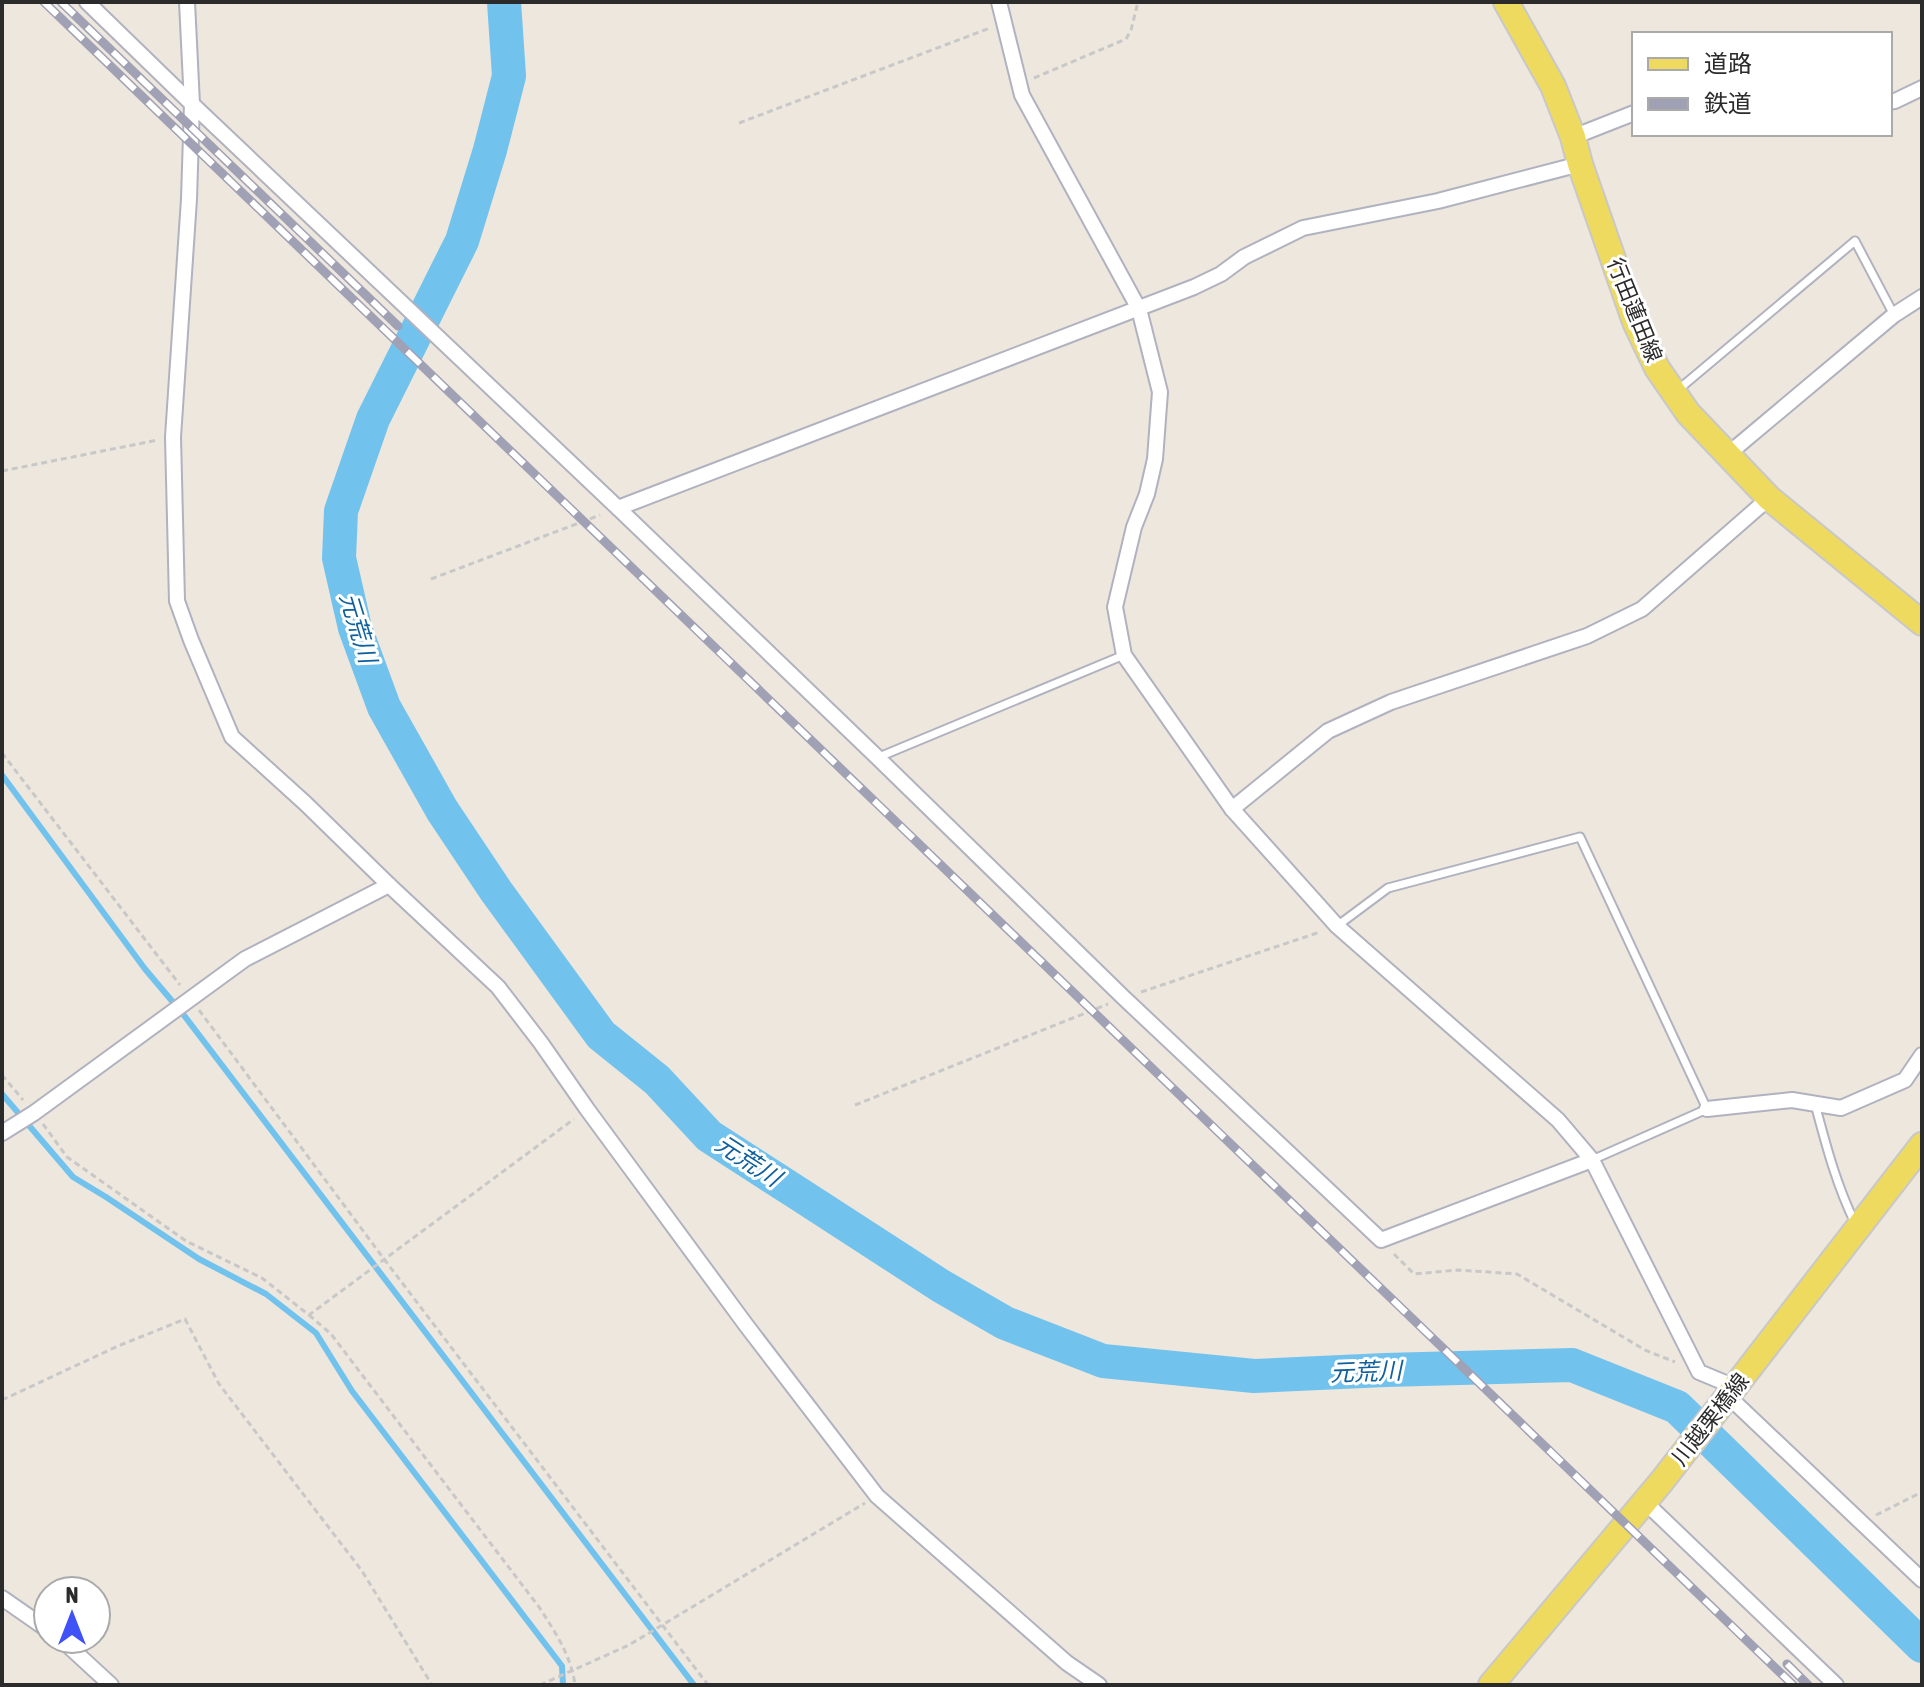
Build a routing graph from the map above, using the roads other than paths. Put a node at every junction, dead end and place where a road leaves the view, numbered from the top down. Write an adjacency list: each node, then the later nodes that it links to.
1 (87, 2): 7 (street)
2 (187, 2): 7 (street)
3 (999, 2): 12 (street)
4 (1506, 2): 9 (main road, 行田蓮田線)
5 (1922, 88): 6 (street)
6 (1892, 102)
7 (192, 104): 17 (street); 22 (street)
8 (1632, 114): 9 (street)
9 (1573, 137): 10 (main road, 行田蓮田線)
10 (1580, 164): 12 (street); 14 (main road, 行田蓮田線)
11 (1922, 297): 13 (street)
12 (1139, 309): 17 (street); 19 (street)
13 (1894, 315): 14 (lane); 15 (street)
14 (1674, 393): 15 (main road, 行田蓮田線)
15 (1727, 455): 16 (main road, 行田蓮田線)
16 (1769, 498): 18 (main road, 行田蓮田線); 21 (street)
17 (618, 508): 20 (street)
18 (1922, 623)
19 (1124, 655): 20 (lane); 21 (street)
20 (878, 758): 29 (street)
21 (1232, 809): 23 (street)
22 (389, 885): 27 (street); 38 (street)
23 (1337, 926): 26 (lane); 29 (street)
24 (1922, 1055): 25 (street)
25 (1815, 1104): 26 (street); 30 (lane)
26 (1707, 1109): 29 (lane)
27 (2, 1133)
28 (1922, 1145): 30 (main road, 川越栗橋線)
29 (1592, 1160): 31 (street)
30 (1858, 1229): 31 (main road, 川越栗橋線)
31 (1729, 1394): 32 (main road, 川越栗橋線); 33 (street)
32 (1645, 1502): 39 (main road, 川越栗橋線); 40 (street)
33 (1922, 1580)
34 (2, 1598): 35 (street)
35 (32, 1619)
36 (78, 1655): 37 (street)
37 (111, 1685)
38 (1099, 1685)
39 (1491, 1685)
40 (1836, 1685)

